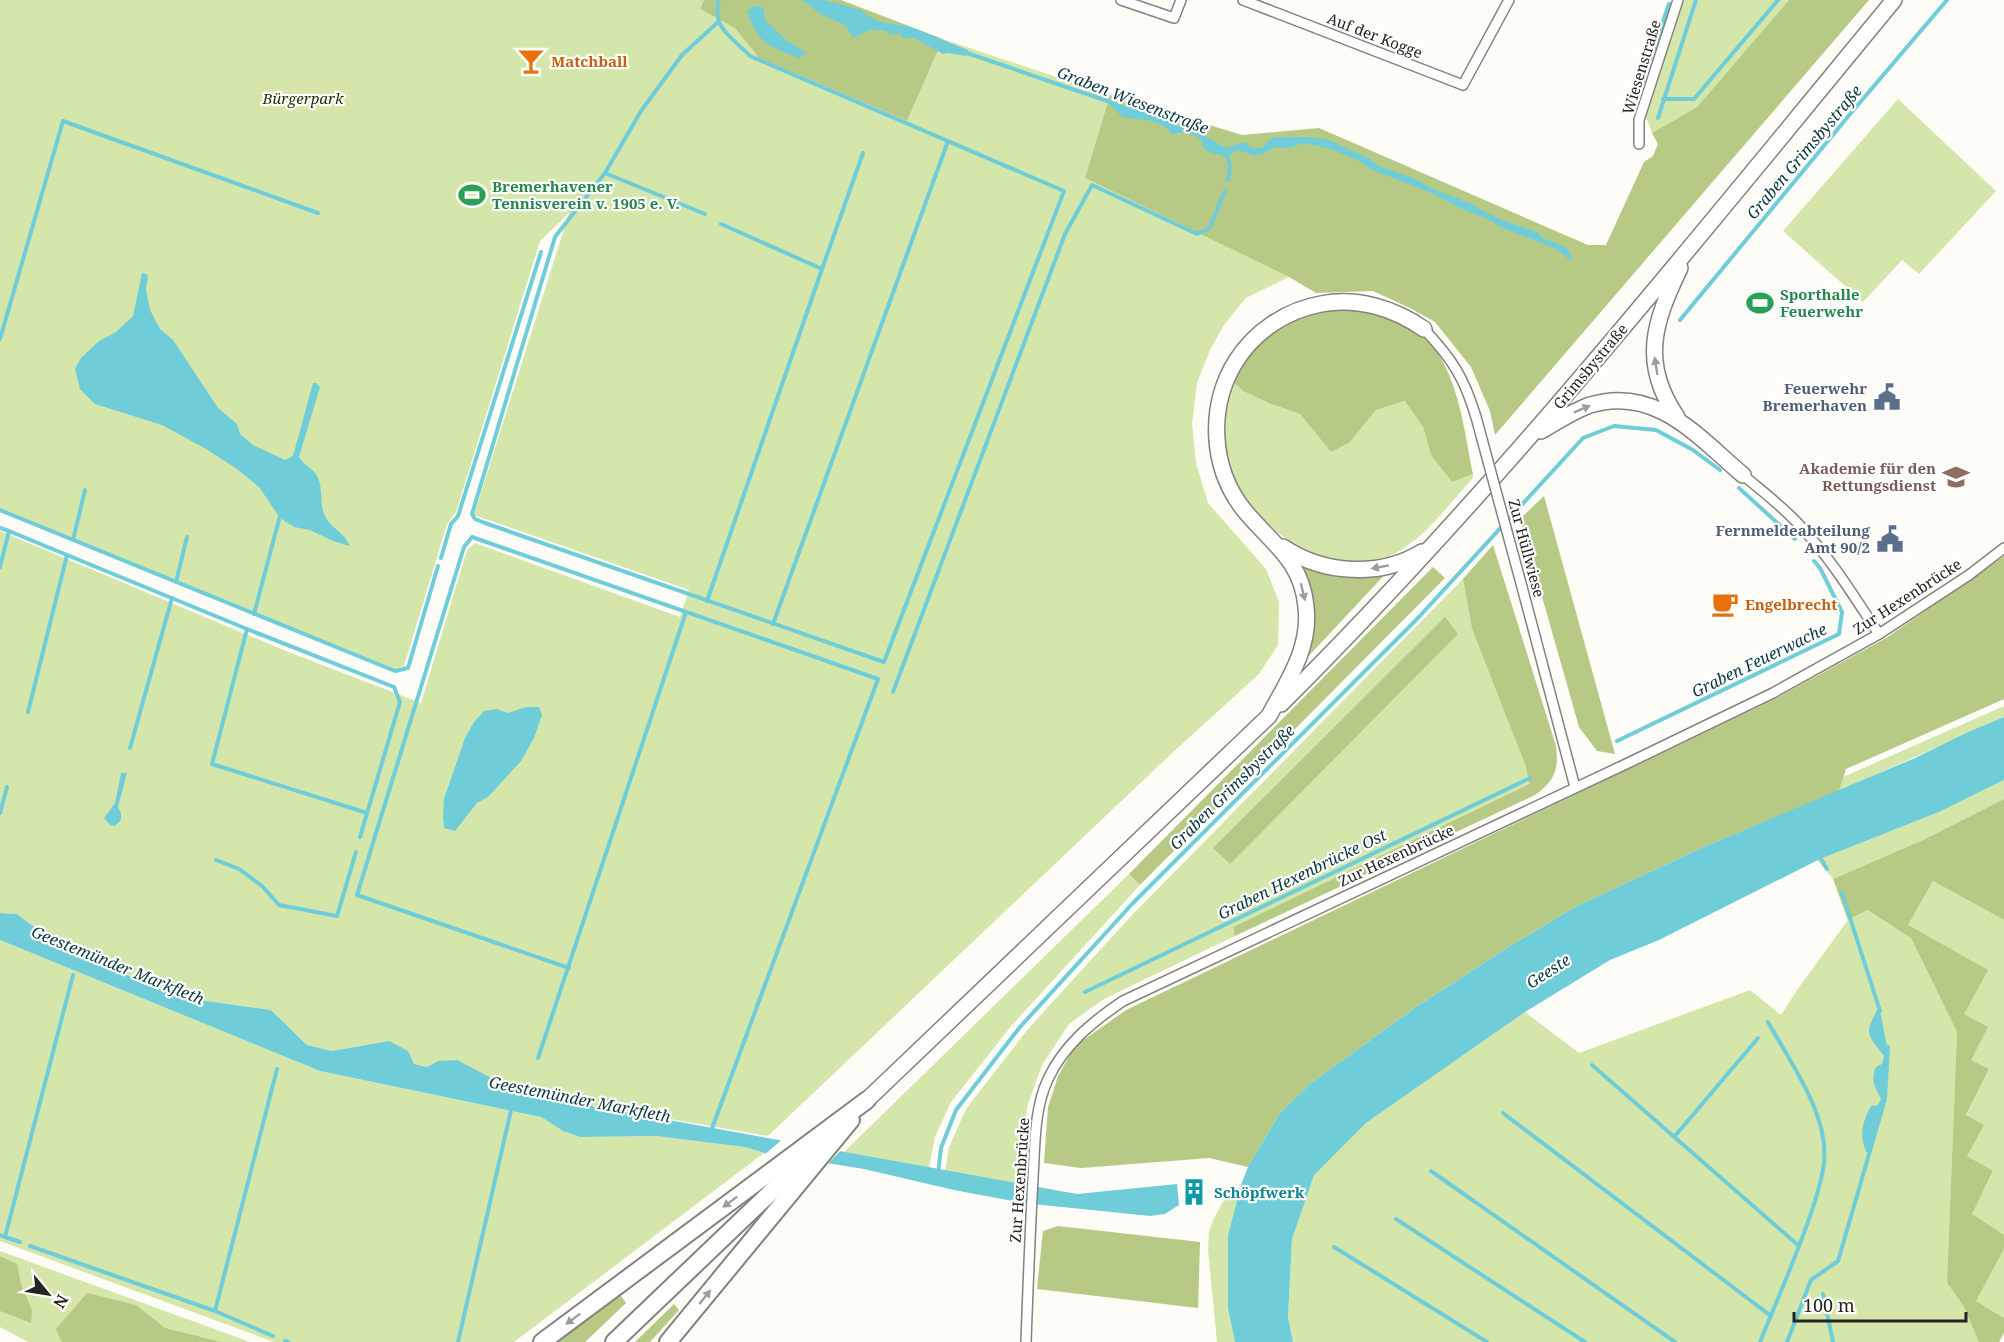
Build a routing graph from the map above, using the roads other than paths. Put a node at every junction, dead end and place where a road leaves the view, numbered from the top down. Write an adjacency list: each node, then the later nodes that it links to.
1 (1121, 0): 2 (street)
2 (1182, 0)
3 (1243, 0): 4 (street, Auf der Kogge)
4 (1509, 0)
5 (1678, 0): 7 (street, Wiesenstraße)
6 (1894, 0): 8 (highway, Grimsbystraße)
7 (1639, 144)
8 (1691, 246): 10 (highway, one-way to 8); 11 (highway, Grimsbystraße)
9 (1424, 329): 13 (highway); 18 (street, Zur Hüllwiese, bridge)
10 (1679, 420): 11 (highway, one-way to 10); 12 (highway)
11 (1530, 437): 14 (highway, Grimsbystraße)
12 (1743, 475): 16 (street)
13 (1275, 542): 14 (highway, one-way to 13); 17 (highway, one-way to 17)
14 (1434, 545): 17 (highway, Grimsbystraße)
15 (2004, 549): 16 (street, Zur Hexenbrücke)
16 (1879, 634): 18 (street, Zur Hexenbrücke)
17 (1269, 716): 19 (highway, Grimsbystraße)
18 (1575, 787): 24 (street, Zur Hexenbrücke)
19 (867, 1100): 20 (highway)
20 (792, 1171): 21 (highway, one-way to 21); 22 (highway); 23 (highway, one-way to 20)
21 (542, 1342)
22 (614, 1342)
23 (668, 1342)
24 (1026, 1342)

